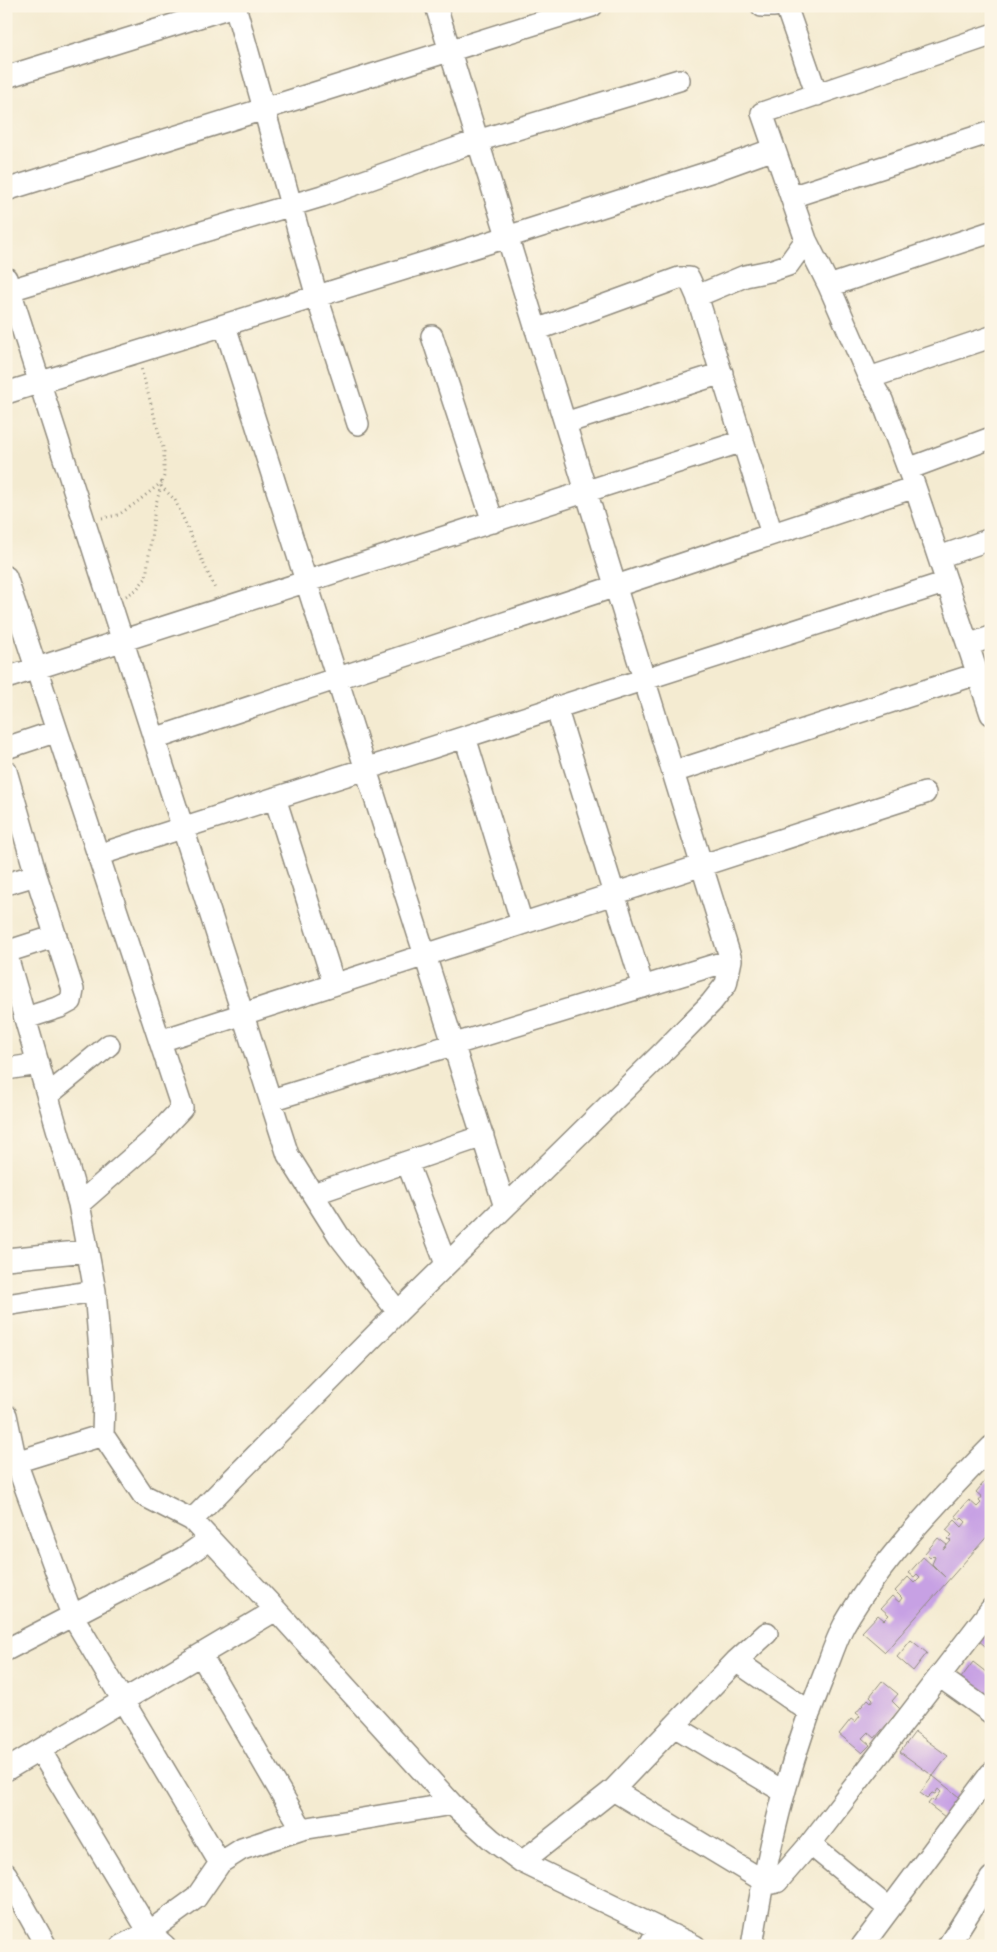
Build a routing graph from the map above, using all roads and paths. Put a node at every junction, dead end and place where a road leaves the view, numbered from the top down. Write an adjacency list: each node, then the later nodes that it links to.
1 (235, 6): 9 (street); 12 (street)
2 (436, 6): 8 (street)
3 (592, 6): 8 (street)
4 (762, 6): 5 (street)
5 (774, 6)
6 (786, 6): 11 (street)
7 (991, 35): 11 (street)
8 (450, 52): 12 (street); 14 (street)
9 (6, 77)
10 (679, 80): 14 (street)
11 (817, 94): 15 (street)
12 (264, 109): 16 (street); 18 (street)
13 (991, 132): 17 (street)
14 (477, 141): 18 (street); 20 (street)
15 (774, 149): 17 (street); 20 (street)
16 (6, 190)
17 (792, 197): 21 (street)
18 (290, 206): 22 (street); 25 (street)
19 (991, 232): 23 (street)
20 (507, 237): 25 (street); 27 (street)
21 (806, 240): 23 (street); 24 (street)
22 (8, 284): 33 (street)
23 (829, 286): 32 (street)
24 (697, 296): 27 (street); 31 (street)
25 (317, 297): 26 (street); 35 (street)
26 (225, 326): 30 (street); 49 (street)
27 (536, 330): 36 (street)
28 (432, 336): 44 (street)
29 (991, 337): 32 (street)
30 (137, 353): 33 (street); 40 (path)
31 (722, 372): 36 (street); 38 (street)
32 (869, 378): 39 (street)
33 (40, 384): 34 (street); 43 (street)
34 (6, 393)
35 (358, 424)
36 (565, 424): 42 (street)
37 (991, 438): 39 (street)
38 (743, 442): 42 (street); 45 (street)
39 (911, 478): 45 (street); 47 (street)
40 (162, 481): 41 (path); 43 (path)
41 (161, 486): 52 (path); 53 (path)
42 (586, 492): 44 (street); 51 (street)
43 (84, 522): 52 (street)
44 (493, 522): 49 (street)
45 (772, 534): 51 (street)
46 (991, 539): 47 (street)
47 (939, 557): 50 (street)
48 (7, 579): 57 (street)
49 (306, 582): 53 (street); 60 (street)
50 (947, 582): 56 (street); 61 (street)
51 (615, 586): 60 (street); 61 (street)
52 (111, 604): 55 (street)
53 (223, 608): 55 (street)
54 (991, 637): 56 (street)
55 (122, 641): 57 (street); 66 (street)
56 (968, 645): 58 (street)
57 (36, 668): 59 (street); 64 (street)
58 (978, 674): 63 (street); 70 (street)
59 (6, 678)
60 (337, 678): 66 (street); 68 (street)
61 (644, 679): 62 (street); 70 (street)
62 (556, 708): 65 (street); 78 (street)
63 (991, 714)
64 (57, 731): 67 (street); 74 (street)
65 (465, 737): 68 (street); 79 (street)
66 (154, 739): 73 (street)
67 (6, 748)
68 (366, 769): 72 (street); 82 (street)
69 (6, 770): 76 (street)
70 (673, 772): 75 (street)
71 (926, 793): 75 (street)
72 (275, 798): 73 (street); 84 (street)
73 (183, 828): 74 (street); 86 (street)
74 (98, 855): 88 (street)
75 (702, 866): 78 (street); 83 (street)
76 (36, 875): 77 (street); 80 (street)
77 (6, 884)
78 (615, 894): 79 (street); 85 (street)
79 (522, 924): 82 (street)
80 (56, 936): 81 (street); 87 (street)
81 (6, 953): 87 (street)
82 (425, 955): 84 (street); 90 (street)
83 (731, 960): 85 (street); 99 (street)
84 (334, 984): 86 (street)
85 (643, 987): 90 (street)
86 (243, 1014): 88 (street); 94 (street)
87 (26, 1018): 91 (street)
88 (160, 1040): 98 (street)
89 (109, 1045): 93 (street)
90 (454, 1045): 94 (street); 95 (street)
91 (39, 1064): 92 (street); 93 (street)
92 (6, 1069)
93 (48, 1095): 98 (street)
94 (271, 1100): 97 (street)
95 (483, 1136): 96 (street); 99 (street)
96 (408, 1162): 97 (street); 102 (street)
97 (313, 1194): 105 (street)
98 (79, 1204): 100 (street)
99 (505, 1208): 102 (street)
100 (87, 1251): 101 (street); 103 (street)
101 (6, 1259)
102 (446, 1264): 105 (street)
103 (95, 1291): 104 (street); 107 (street)
104 (6, 1305)
105 (398, 1312): 110 (street)
106 (6, 1415): 109 (street)
107 (102, 1435): 109 (street); 110 (street)
108 (987, 1457): 121 (street)
109 (11, 1464): 114 (street)
110 (192, 1520): 111 (street)
111 (210, 1539): 113 (street); 114 (street)
112 (991, 1609): 119 (street)
113 (276, 1610): 117 (street); 129 (street)
114 (72, 1615): 116 (street); 120 (street)
115 (767, 1633): 118 (street)
116 (6, 1650)
117 (201, 1655): 120 (street); 130 (street)
118 (736, 1661): 121 (street); 123 (street)
119 (939, 1676): 122 (street); 131 (street)
120 (124, 1701): 124 (street); 133 (street)
121 (810, 1712): 128 (street)
122 (991, 1714)
123 (674, 1726): 127 (street); 128 (street)
124 (40, 1750): 125 (street); 138 (street)
125 (6, 1770)
126 (991, 1773): 137 (street)
127 (612, 1790): 132 (street); 136 (street)
128 (784, 1792): 136 (street)
129 (452, 1804): 130 (street); 132 (street)
130 (302, 1829): 133 (street)
131 (810, 1844): 136 (street); 137 (street)
132 (522, 1862): 139 (street)
133 (220, 1863): 138 (street)
134 (6, 1874): 140 (street)
135 (991, 1878): 146 (street)
136 (762, 1880): 144 (street)
137 (888, 1908): 145 (street)
138 (150, 1932): 141 (street); 142 (street)
139 (654, 1937): 143 (street)
140 (46, 1946)
141 (121, 1946)
142 (165, 1946)
143 (695, 1946)
144 (752, 1946)
145 (862, 1946)
146 (948, 1946)

